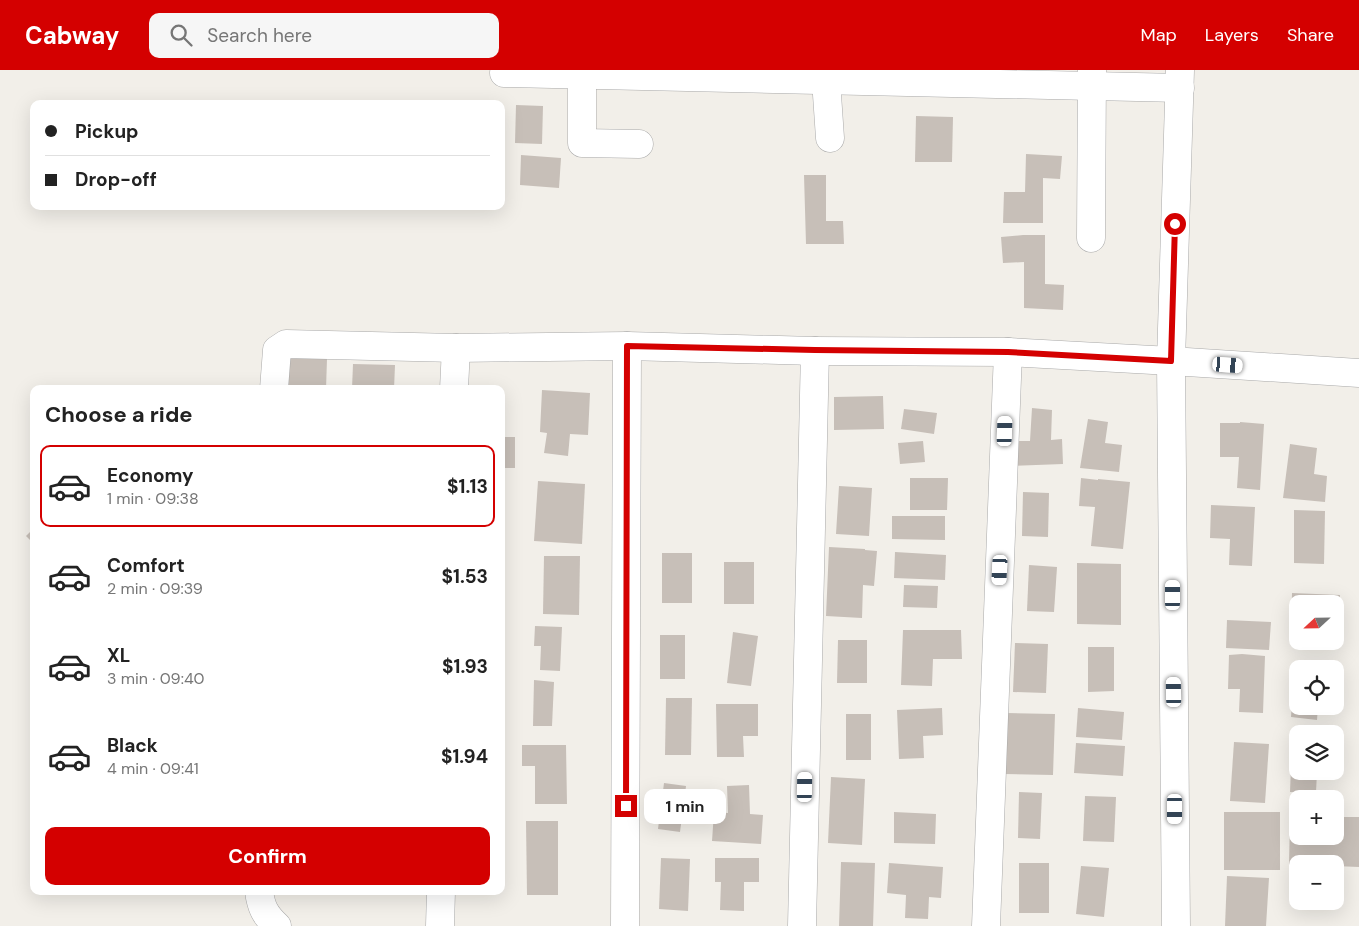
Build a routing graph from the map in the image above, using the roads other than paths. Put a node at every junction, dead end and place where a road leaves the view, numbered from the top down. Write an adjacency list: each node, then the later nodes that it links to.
1 (504, 74): 2 (street)
2 (582, 75): 6 (street); 8 (street)
3 (896, 76): 4 (street); 6 (street)
4 (1092, 78): 5 (street); 9 (street)
5 (1180, 79): 14 (street)
6 (826, 80): 7 (street)
7 (830, 138)
8 (639, 144)
9 (1091, 238)
10 (627, 346): 11 (street); 12 (street); 22 (street)
11 (456, 348): 16 (street); 17 (street)
12 (815, 350): 13 (street); 23 (street)
13 (1008, 352): 14 (street); 24 (street)
14 (1171, 361): 15 (street); 25 (street)
15 (1359, 373)
16 (274, 385)
17 (454, 385)
18 (260, 895): 20 (street)
19 (440, 895): 21 (street)
20 (278, 926)
21 (440, 926)
22 (625, 926)
23 (802, 926)
24 (986, 926)
25 (1176, 926)

